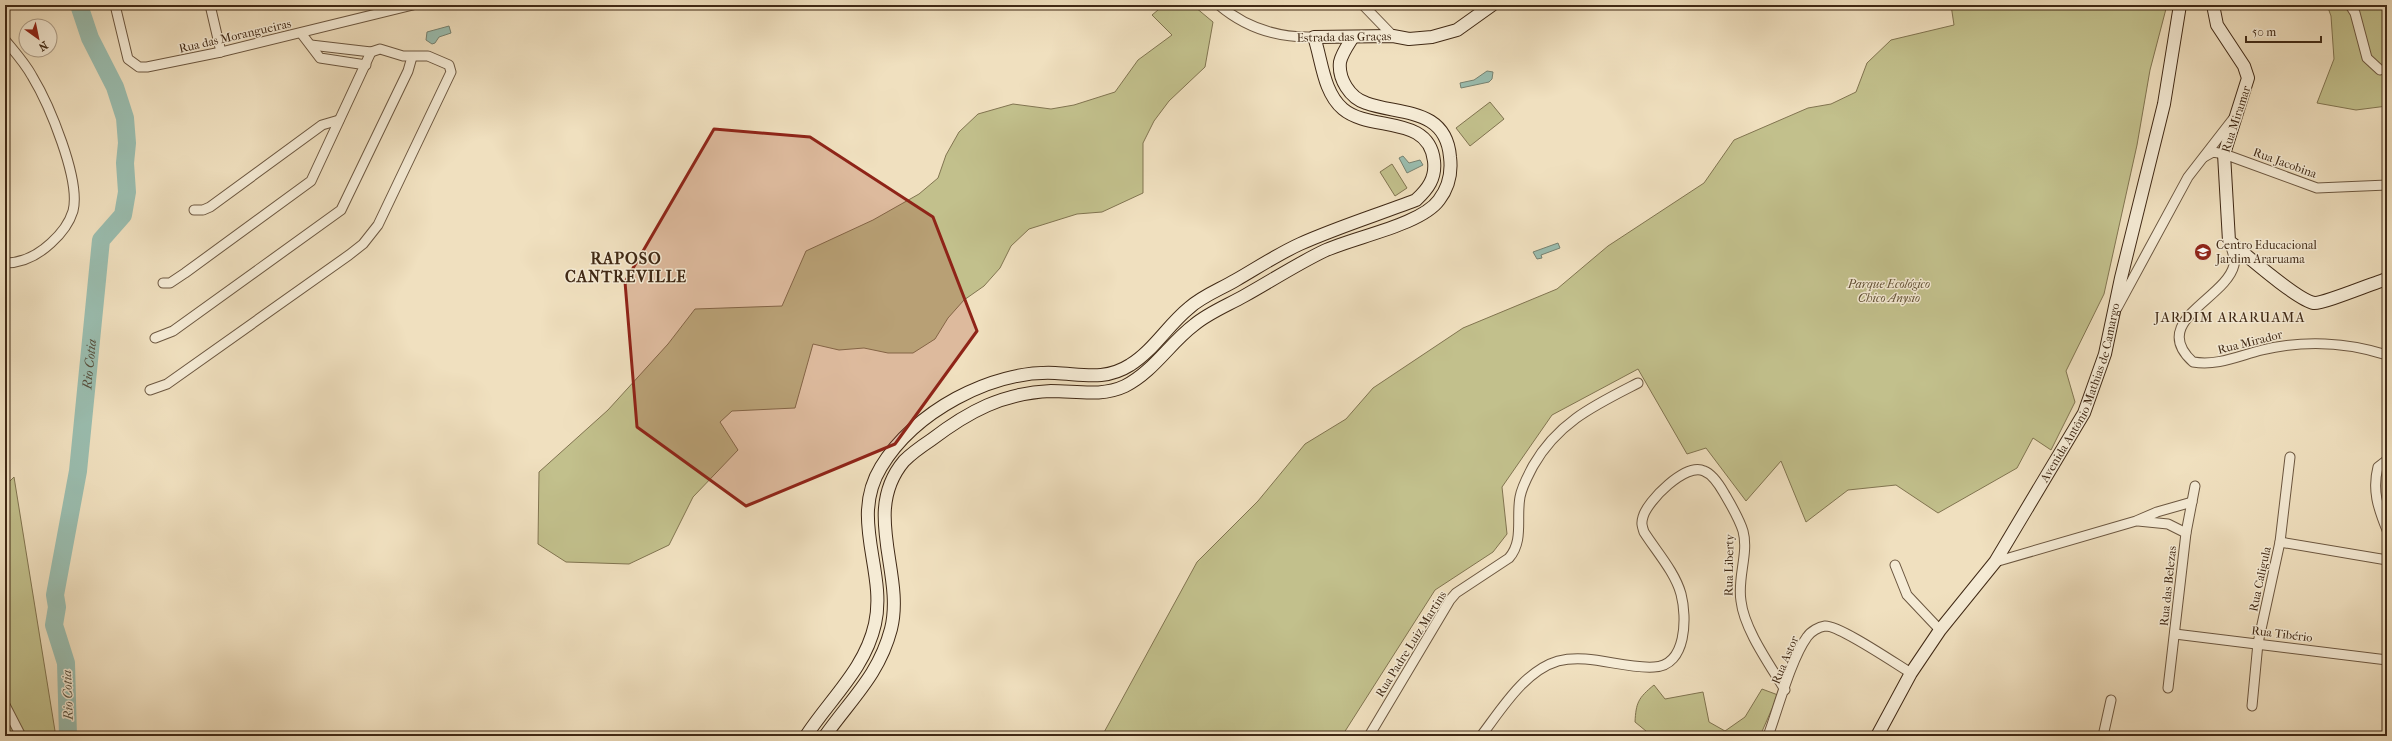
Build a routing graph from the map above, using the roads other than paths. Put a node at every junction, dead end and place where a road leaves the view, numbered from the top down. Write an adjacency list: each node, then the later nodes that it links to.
1 (115, 5): 17 (street, Rua das Morangueiras)
2 (210, 5): 17 (street)
3 (413, 5): 10 (street, Rua das Morangueiras)
4 (1219, 5): 13 (street, Estrada das Graças)
5 (1363, 5): 12 (street)
6 (1491, 5): 12 (street, Estrada das Graças)
7 (2180, 5): 39 (street, Avenida Antônio Mathias de Camargo)
8 (2213, 5): 25 (street, Rua Miramar)
9 (2350, 5): 24 (street)
10 (301, 33): 15 (street); 17 (street, Rua das Morangueiras)
11 (1353, 36): 12 (street, Estrada das Graças); 13 (street, Estrada das Graças); 20 (street)
12 (1393, 36)
13 (1314, 37): 19 (street)
14 (5, 40): 34 (street)
15 (311, 45): 16 (street); 22 (street)
16 (344, 48): 18 (street); 22 (street)
17 (221, 52)
18 (371, 52): 21 (street); 23 (street)
19 (1320, 54): 20 (street); 28 (street)
20 (1342, 54): 27 (street)
21 (412, 57): 40 (street); 43 (street)
22 (343, 61): 23 (street)
23 (366, 65): 26 (street)
24 (2380, 70)
25 (2234, 118): 29 (street, Rua Miramar); 30 (street)
26 (339, 120): 32 (street); 36 (street)
27 (1442, 135): 28 (street); 38 (street)
28 (1429, 144): 37 (street)
29 (2224, 154): 30 (street); 31 (street, Rua Jacobina); 33 (street, Rua Miramar)
30 (2202, 158): 39 (street)
31 (2387, 185)
32 (194, 210)
33 (2229, 241): 35 (street); 41 (street, Rua Mirador)
34 (5, 263)
35 (2387, 279)
36 (162, 283)
37 (1211, 295): 38 (street); 44 (street)
38 (1220, 310): 47 (street)
39 (2114, 312): 55 (street, Avenida Antônio Mathias de Camargo)
40 (155, 338)
41 (2387, 355)
42 (1638, 383): 72 (street, Rua Padre Luiz Martins)
43 (150, 390)
44 (890, 453): 47 (street); 57 (street)
45 (2290, 457): 53 (street, Rua Caligula)
46 (2387, 460): 51 (street)
47 (903, 462): 58 (street)
48 (2195, 486): 49 (street, Rua das Belezas)
49 (2192, 502): 50 (street); 52 (street, Rua das Belezas)
50 (2136, 521): 52 (street); 55 (street)
51 (2387, 530)
52 (2186, 533): 60 (street, Rua das Belezas)
53 (2280, 542): 54 (street); 61 (street, Rua Caligula)
54 (2387, 560)
55 (1995, 562): 59 (street, Avenida Antônio Mathias de Camargo)
56 (1895, 565): 59 (street)
57 (876, 624): 58 (street); 70 (street)
58 (892, 627): 71 (street)
59 (1940, 630): 63 (street, Avenida Antônio Mathias de Camargo)
60 (2175, 634): 61 (street, Rua Tibério); 64 (street, Rua das Belezas)
61 (2258, 643): 62 (street, Rua Tibério); 68 (street, Rua Caligula)
62 (2387, 660)
63 (1911, 673): 65 (street, Rua Astor); 75 (street, Avenida Antônio Mathias de Camargo)
64 (2168, 688)
65 (1785, 690): 73 (street, Rua Liberty); 74 (street, Rua Astor)
66 (2111, 700): 76 (street)
67 (5, 705): 69 (street)
68 (2252, 706)
69 (21, 736)
70 (806, 736)
71 (825, 736)
72 (1369, 736)
73 (1481, 736)
74 (1768, 736)
75 (1877, 736)
76 (2103, 736)

